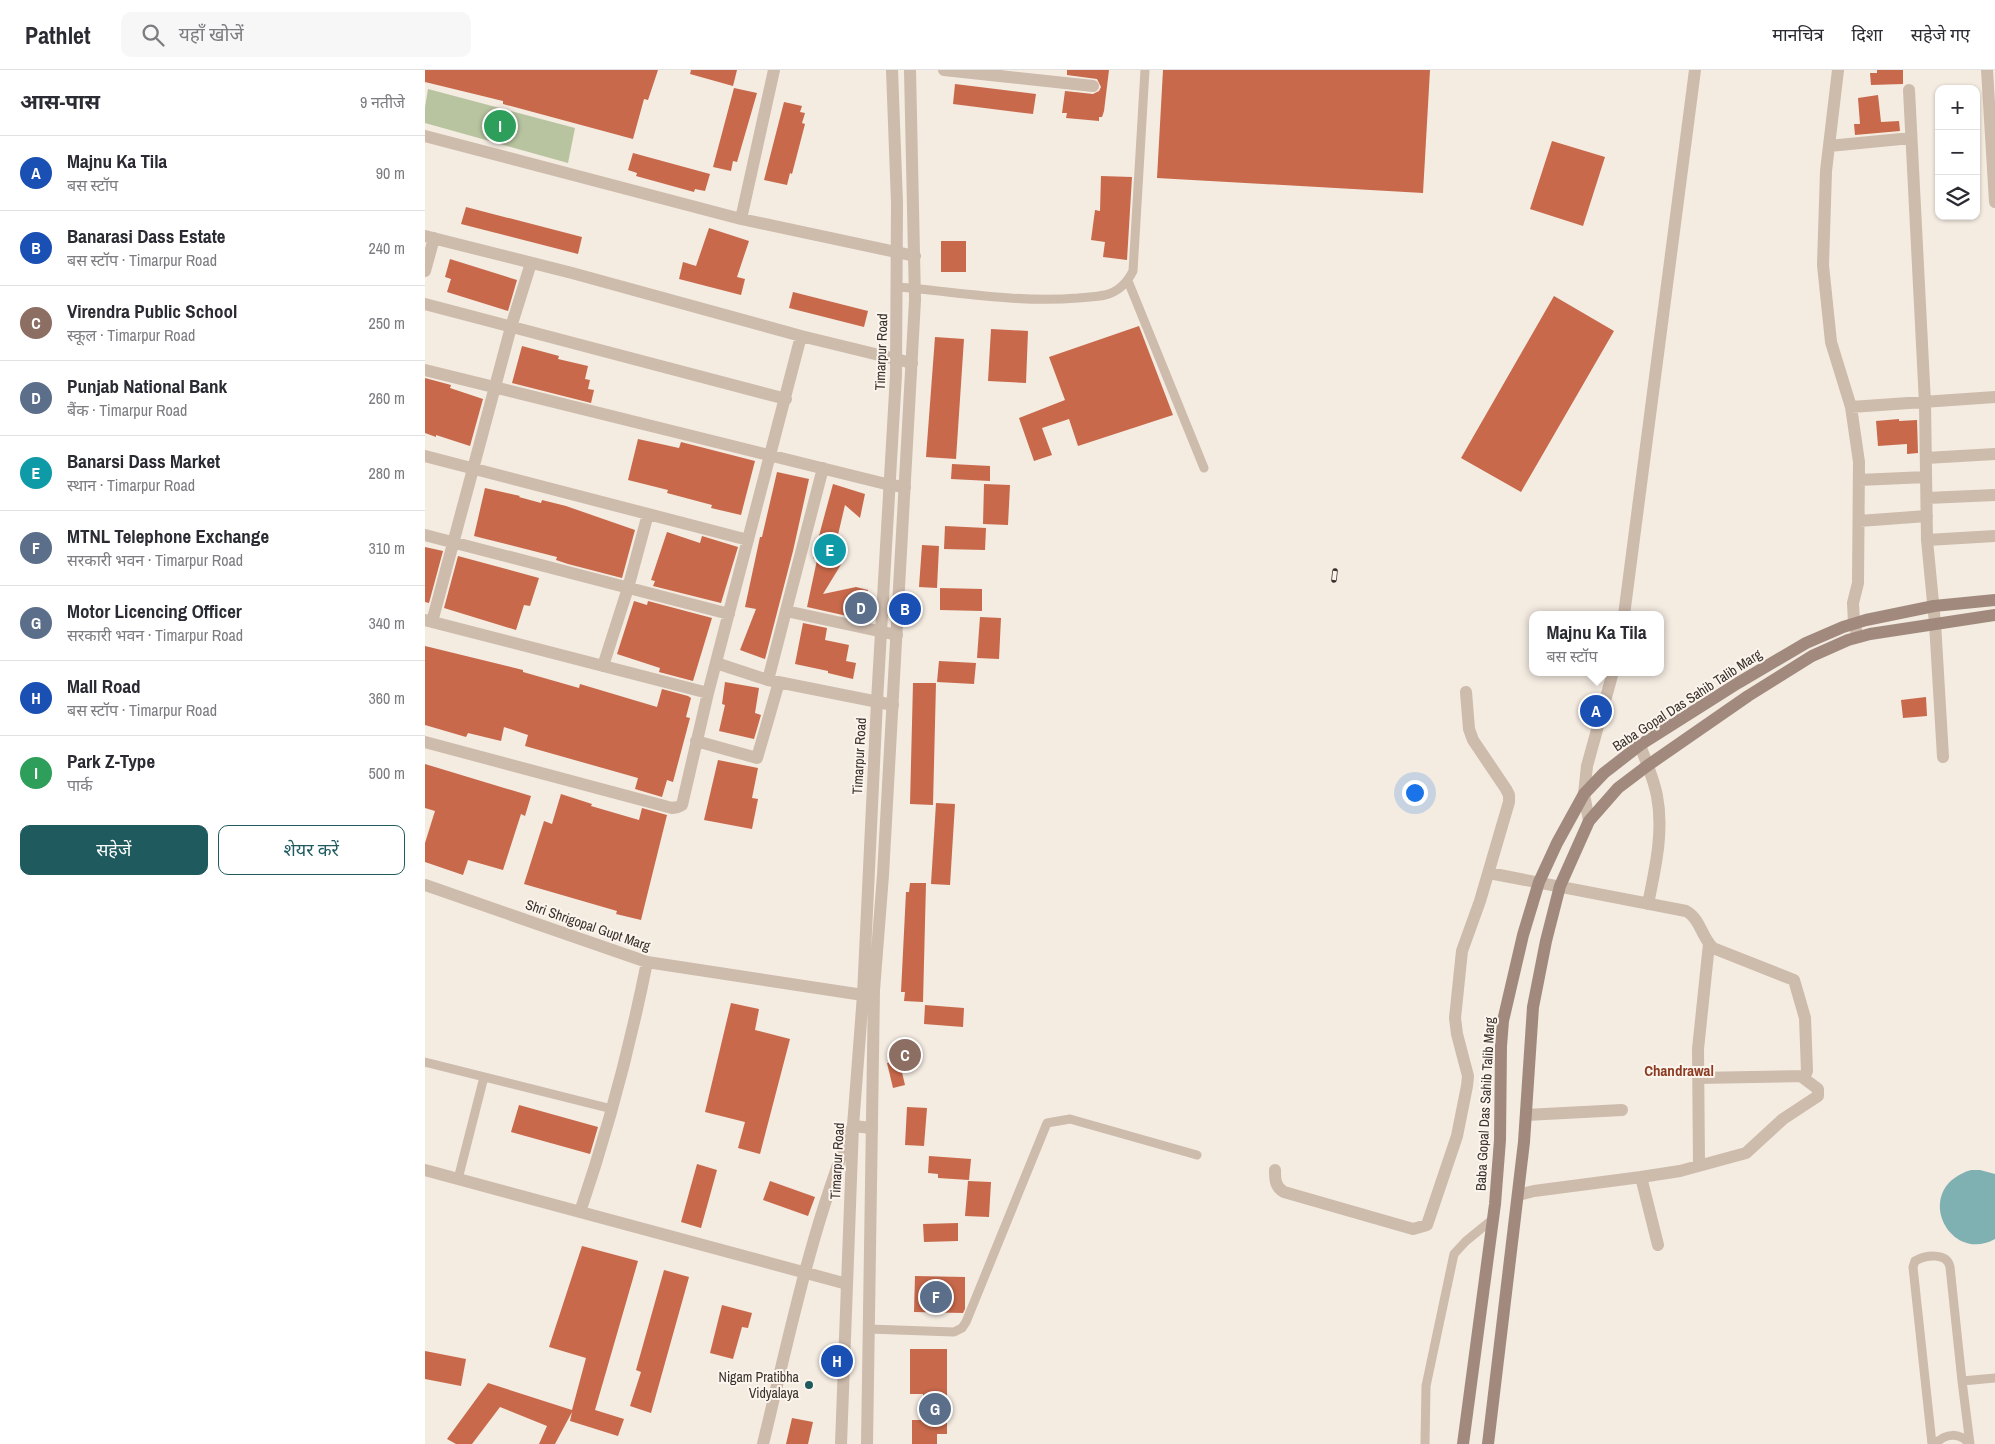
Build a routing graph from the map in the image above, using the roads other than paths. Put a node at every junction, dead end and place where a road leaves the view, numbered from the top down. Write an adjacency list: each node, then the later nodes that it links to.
1 (774, 70): 16 (street)
2 (892, 70): 18 (street, Timarpur Road)
3 (910, 70): 19 (street, Timarpur Road)
4 (944, 70): 9 (street)
5 (1145, 70): 22 (lane)
6 (1695, 70): 61 (street)
7 (1838, 70): 14 (street)
8 (1987, 70): 13 (street)
9 (1093, 86)
10 (1909, 90): 12 (street)
11 (425, 136): 16 (street)
12 (1911, 138): 14 (street); 34 (street)
13 (1993, 140): 15 (street)
14 (1829, 146): 35 (street)
15 (1995, 202)
16 (741, 219): 18 (street)
17 (429, 237): 20 (street); 21 (street)
18 (897, 252): 19 (street); 23 (street, Timarpur Road)
19 (915, 256): 24 (street, Timarpur Road)
20 (531, 263): 26 (street); 27 (street)
21 (425, 271)
22 (1128, 281): 24 (lane); 42 (lane)
23 (898, 287): 24 (lane); 28 (street, Timarpur Road)
24 (915, 288): 29 (street, Timarpur Road)
25 (425, 304): 26 (street)
26 (511, 327): 31 (street); 33 (street)
27 (801, 336): 28 (street); 33 (street)
28 (896, 360): 29 (street); 45 (street, Timarpur Road)
29 (912, 363): 46 (street, Timarpur Road)
30 (425, 370): 31 (street)
31 (495, 388): 37 (street); 40 (street)
32 (1995, 396): 34 (street)
33 (786, 399): 37 (street)
34 (1925, 403): 35 (street); 39 (street)
35 (1851, 407): 44 (street)
36 (1995, 454): 39 (street)
37 (771, 455): 41 (street); 54 (street)
38 (425, 456): 40 (street)
39 (1926, 458): 43 (street)
40 (472, 468): 49 (street); 56 (street)
41 (823, 468): 45 (street); 60 (street)
42 (1204, 468)
43 (1926, 477): 44 (street); 48 (street)
44 (1859, 480): 51 (street)
45 (890, 485): 46 (street); 67 (street, Timarpur Road)
46 (905, 487): 68 (street, Timarpur Road)
47 (1995, 495): 48 (street)
48 (1927, 498): 50 (street)
49 (648, 514): 54 (street); 57 (street)
50 (1927, 516): 51 (street); 55 (street)
51 (1859, 521): 65 (street)
52 (425, 535): 56 (street)
53 (1995, 536): 55 (street)
54 (749, 540): 62 (street)
55 (1927, 540): 59 (street)
56 (453, 542): 57 (street); 64 (street)
57 (629, 588): 62 (street); 71 (street)
58 (1995, 600): 59 (main road, Baba Gopal Das Sahib Talib Marg)
59 (1934, 606): 65 (main road, Baba Gopal Das Sahib Talib Marg); 66 (street)
60 (786, 611): 67 (street); 73 (street)
61 (1625, 611)
62 (729, 614): 70 (street)
63 (1995, 615): 66 (main road)
64 (428, 621): 71 (street)
65 (1854, 623): 69 (street); 80 (main road, Baba Gopal Das Sahib Talib Marg)
66 (1935, 623): 69 (main road); 81 (street)
67 (882, 632): 68 (street); 76 (street, Timarpur Road)
68 (897, 635): 77 (street, Timarpur Road)
69 (1858, 637): 82 (main road)
70 (716, 663): 73 (street); 75 (street)
71 (603, 666): 75 (street)
72 (1612, 676): 83 (street)
73 (774, 681): 76 (street); 79 (street)
74 (1466, 692): 85 (street)
75 (708, 693): 79 (street)
76 (877, 701): 77 (street); 92 (street, Timarpur Road)
77 (893, 705): 92 (street, Timarpur Road)
78 (425, 742): 79 (street)
79 (696, 742)
80 (1640, 745): 82 (street); 83 (main road, Baba Gopal Das Sahib Talib Marg)
81 (1943, 757)
82 (1647, 766): 84 (main road); 89 (street)
83 (1584, 794): 84 (street); 86 (main road, Baba Gopal Das Sahib Talib Marg)
84 (1589, 821): 88 (main road)
85 (1489, 873): 86 (street); 105 (street)
86 (1539, 882): 88 (street); 110 (main road, Baba Gopal Das Sahib Talib Marg)
87 (425, 885): 91 (street, Shri Shrigopal Gupt Marg)
88 (1560, 886): 89 (street); 99 (main road)
89 (1648, 904): 90 (street)
90 (1709, 944): 95 (street); 96 (street)
91 (647, 962): 92 (street, Shri Shrigopal Gupt Marg); 97 (street)
92 (869, 996): 100 (street, Timarpur Road); 101 (street, Timarpur Road)
93 (425, 1062): 94 (lane)
94 (484, 1077): 97 (lane); 107 (lane)
95 (1802, 1077): 96 (street); 103 (street)
96 (1698, 1078): 103 (street)
97 (612, 1109): 109 (street)
98 (1621, 1110): 99 (street)
99 (1526, 1114): 108 (main road)
100 (853, 1126): 101 (street); 112 (street); 113 (street, Timarpur Road)
101 (872, 1128): 114 (street, Timarpur Road)
102 (1197, 1156): 114 (lane)
103 (1699, 1165): 106 (street)
104 (425, 1170): 107 (street)
105 (1275, 1170)
106 (1641, 1178): 108 (street); 111 (street)
107 (457, 1179): 109 (street)
108 (1518, 1195): 122 (main road)
109 (580, 1212): 112 (street)
110 (1493, 1219): 120 (lane); 121 (main road, Baba Gopal Das Sahib Talib Marg)
111 (1658, 1244)
112 (805, 1273): 113 (street); 117 (street)
113 (847, 1284): 118 (street, Timarpur Road)
114 (869, 1329): 119 (street, Timarpur Road)
115 (1995, 1378): 116 (lane)
116 (1961, 1380): 123 (lane); 124 (lane)
117 (763, 1444)
118 (841, 1444)
119 (867, 1444)
120 (1425, 1444)
121 (1463, 1444)
122 (1487, 1444)
123 (1933, 1444): 124 (lane)
124 (1970, 1444)

